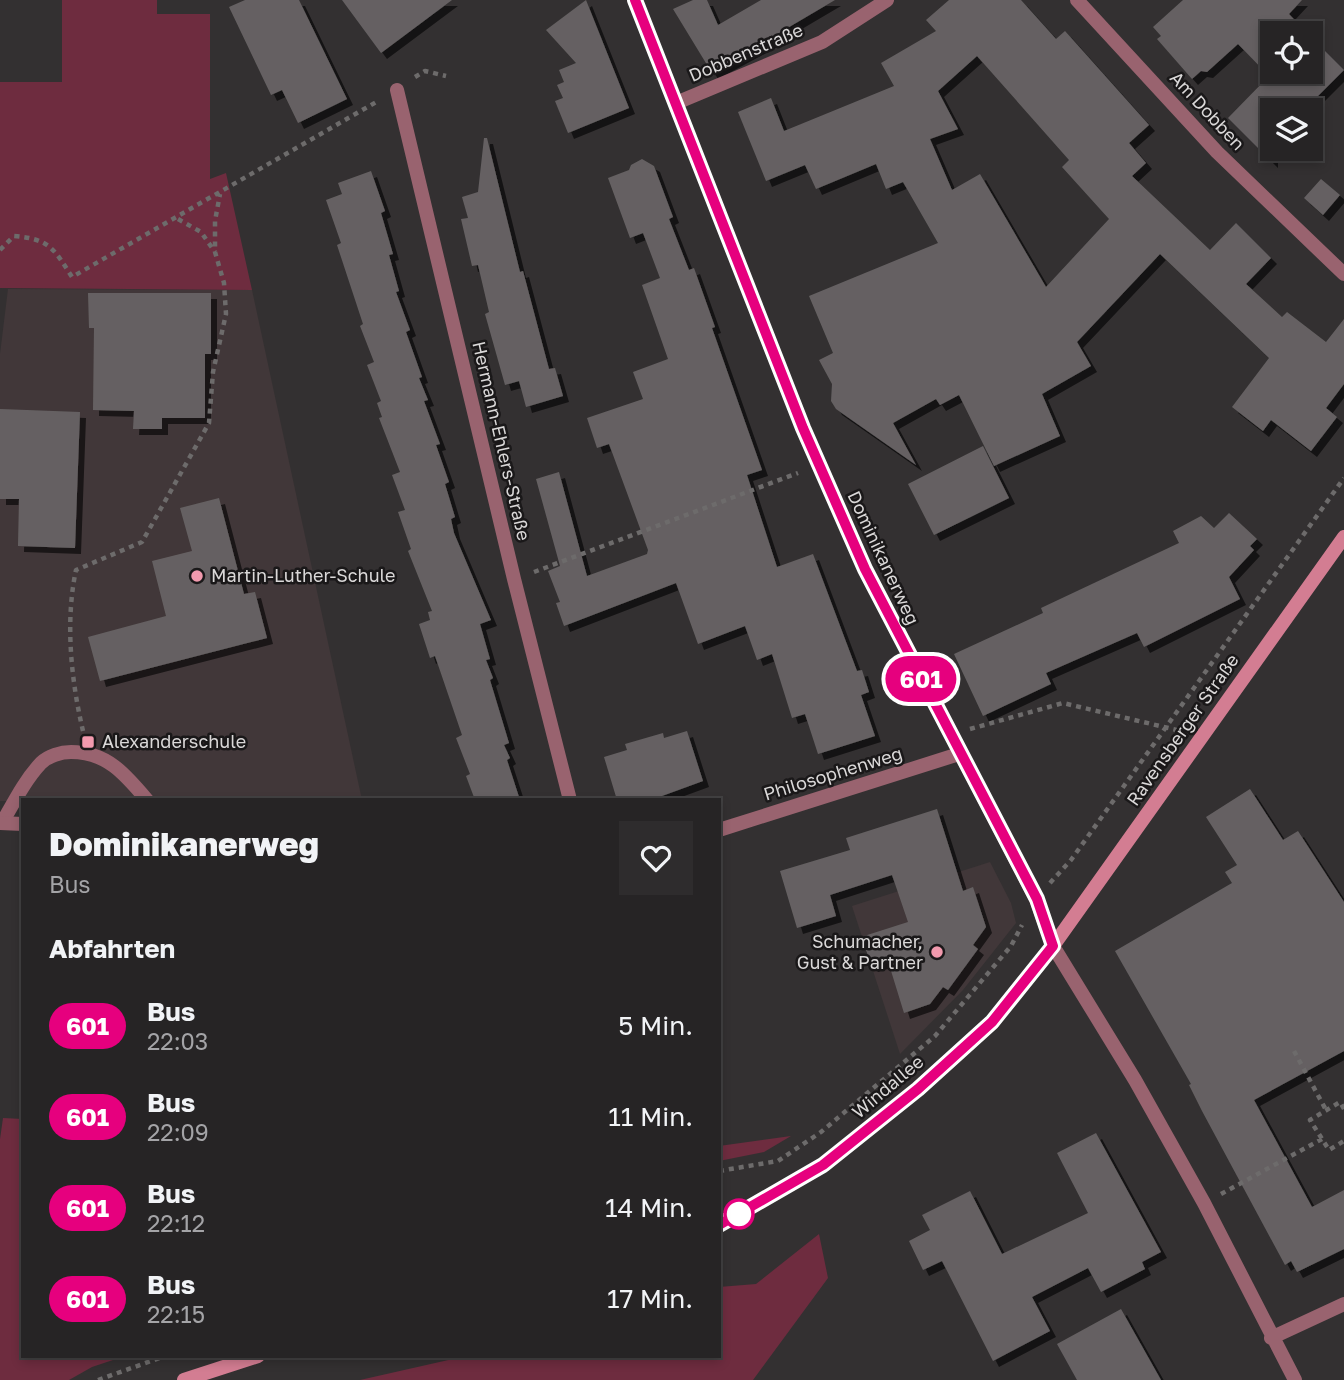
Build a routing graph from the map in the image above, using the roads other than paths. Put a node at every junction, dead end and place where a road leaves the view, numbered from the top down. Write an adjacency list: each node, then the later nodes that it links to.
1 (635, 0): 5 (street, Dobbenstraße)
2 (887, 0): 5 (street, Dobbenstraße)
3 (1076, 0): 6 (street, Am Dobben)
4 (397, 90): 10 (street, Hermann-Ehlers-Straße)
5 (676, 103): 8 (street, Dominikanerweg)
6 (1344, 274)
7 (1344, 537): 14 (main road, Ravensberger Straße)
8 (959, 754): 13 (street, Philosophenweg); 14 (street, Dominikanerweg)
9 (145, 798): 11 (street)
10 (569, 798)
11 (1, 823): 12 (street)
12 (21, 824)
13 (721, 829)
14 (1053, 946): 15 (main road, Windallee); 17 (street, Dominikanerweg)
15 (721, 1224)
16 (1344, 1304): 17 (street)
17 (1271, 1338): 20 (street, Dominikanerweg)
18 (252, 1358): 19 (main road)
19 (184, 1380)
20 (1295, 1380)

